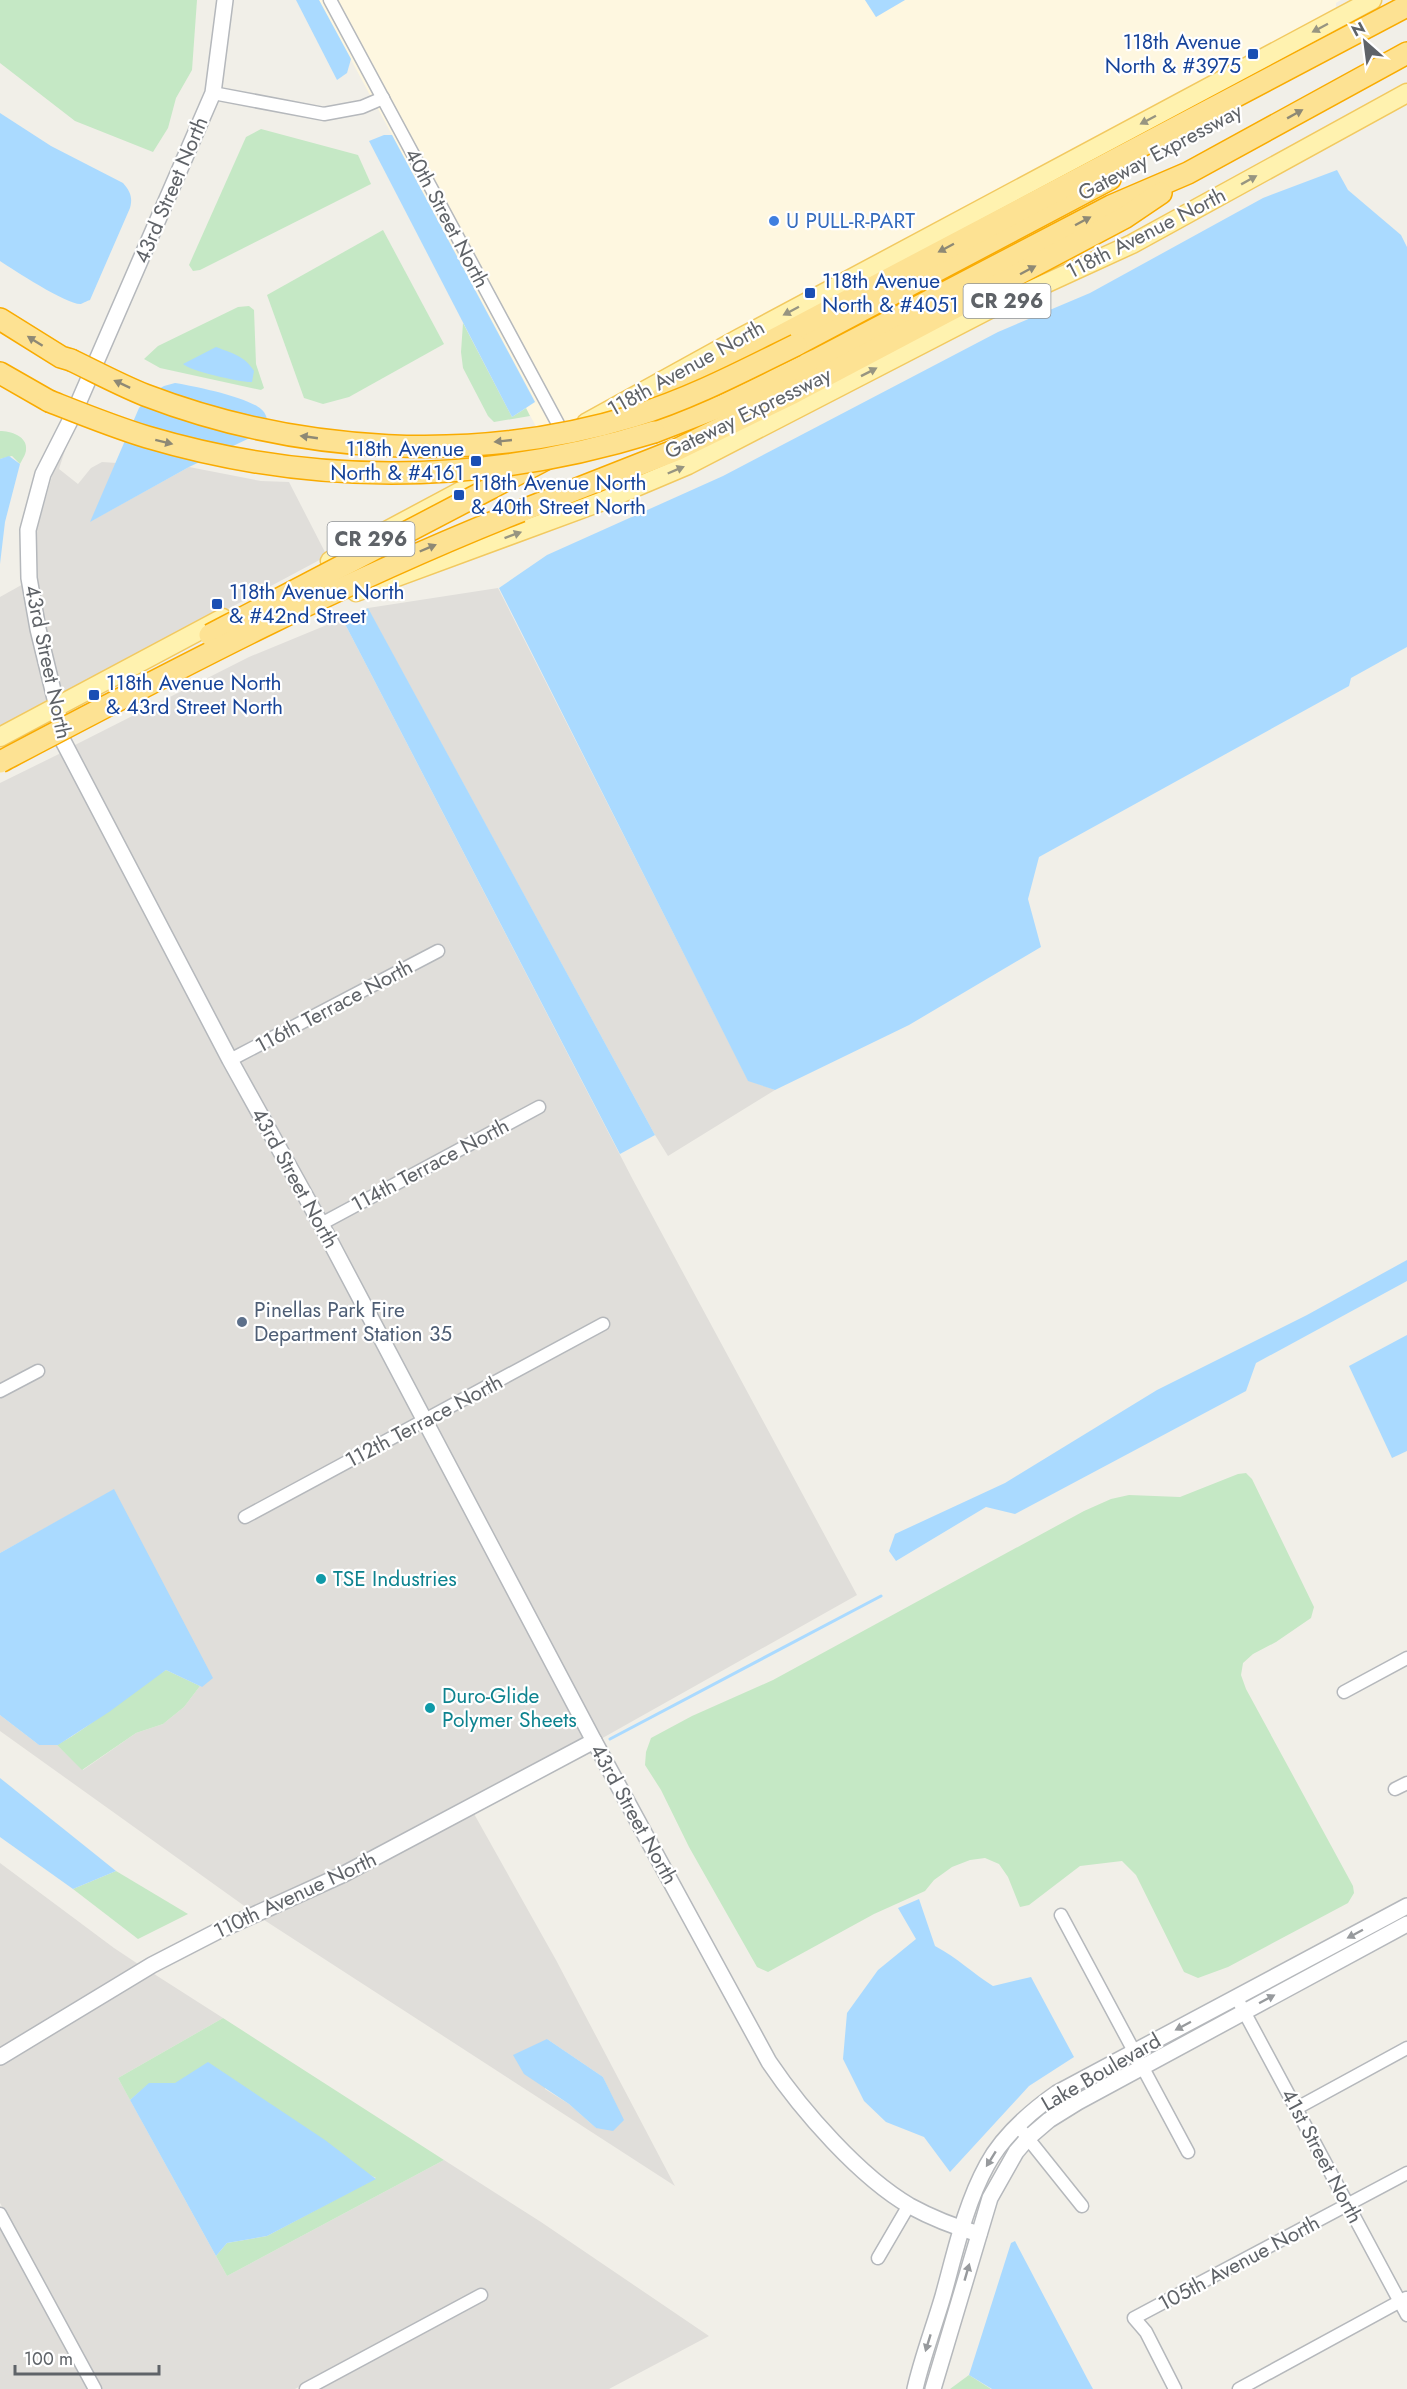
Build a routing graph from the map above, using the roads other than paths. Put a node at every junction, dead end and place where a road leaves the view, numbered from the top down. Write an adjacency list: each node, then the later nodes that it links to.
1 (225, 0): 7 (street, 43rd Street North)
2 (330, 0): 9 (street, 40th Street North)
3 (1372, 0): 13 (main road, 118th Avenue North / CR 296, one-way to 13)
4 (1407, 6): 17 (highway, Gateway Expressway, one-way to 17, bridge)
5 (1407, 21): 11 (highway, Gateway Expressway, one-way to 11, bridge)
6 (1407, 53): 10 (highway, Gateway Expressway, one-way to 6)
7 (213, 93): 9 (street); 14 (street, 43rd Street North)
8 (1407, 93): 16 (main road, 118th Avenue North / CR 296, one-way to 8)
9 (383, 99): 13 (street, 40th Street North)
10 (1188, 173): 12 (highway, Gateway Expressway, one-way to 10, bridge); 18 (highway, Gateway Expressway, one-way to 10, bridge)
11 (0, 319)
12 (0, 373)
13 (564, 435): 14 (main road, 118th Avenue North / CR 296)
14 (57, 707): 15 (main road, 118th Avenue North / CR 296); 16 (street, 43rd Street North)
15 (0, 737)
16 (62, 739): 19 (main road, 118th Avenue North / CR 296); 21 (street, 43rd Street North)
17 (0, 746)
18 (0, 762)
19 (0, 772)
20 (438, 951): 21 (street, 116th Terrace North)
21 (230, 1060): 23 (street, 43rd Street North)
22 (539, 1107): 23 (street, 114th Terrace North)
23 (321, 1224): 27 (street, 43rd Street North)
24 (603, 1324): 27 (street, 112th Terrace North)
25 (38, 1371): 26 (street)
26 (0, 1391)
27 (425, 1420): 28 (street, 112th Terrace North); 31 (street, 43rd Street North)
28 (245, 1517)
29 (1407, 1658): 30 (street)
30 (1344, 1692)
31 (594, 1741): 40 (street, 110th Avenue North); 47 (street, 43rd Street North)
32 (1407, 1783): 33 (street)
33 (1395, 1789)
34 (1407, 1906): 37 (street, Lake Boulevard, one-way to 37)
35 (1061, 1915): 39 (street)
36 (1407, 1924): 37 (street, Lake Boulevard, one-way to 36)
37 (1240, 2004): 39 (street, Lake Boulevard, one-way to 39); 41 (street, Lake Boulevard); 42 (street, 41st Street North)
38 (1407, 2048): 42 (street)
39 (1135, 2052): 41 (street); 43 (street, Lake Boulevard)
40 (0, 2057)
41 (1143, 2066): 44 (street, Lake Boulevard); 45 (street)
42 (1297, 2108): 48 (street, 41st Street North)
43 (1018, 2126): 44 (street); 51 (street, Lake Boulevard, one-way to 51)
44 (1028, 2138): 49 (street); 52 (street, Lake Boulevard)
45 (1188, 2152)
46 (1407, 2173): 48 (street, 105th Avenue North)
47 (909, 2205): 51 (street, 43rd Street North); 53 (street)
48 (1348, 2205): 55 (street, 41st Street North); 61 (street, 105th Avenue North)
49 (1082, 2206)
50 (0, 2214): 57 (street)
51 (962, 2229): 52 (street, 43rd Street North); 59 (street, Lake Boulevard, one-way to 59)
52 (979, 2234): 60 (street, Lake Boulevard, one-way to 52)
53 (878, 2258)
54 (481, 2295): 58 (street)
55 (1403, 2300): 56 (street, 41st Street North); 62 (street)
56 (1407, 2315)
57 (95, 2389)
58 (306, 2389)
59 (915, 2389)
60 (933, 2389)
61 (1175, 2389)
62 (1239, 2389)

